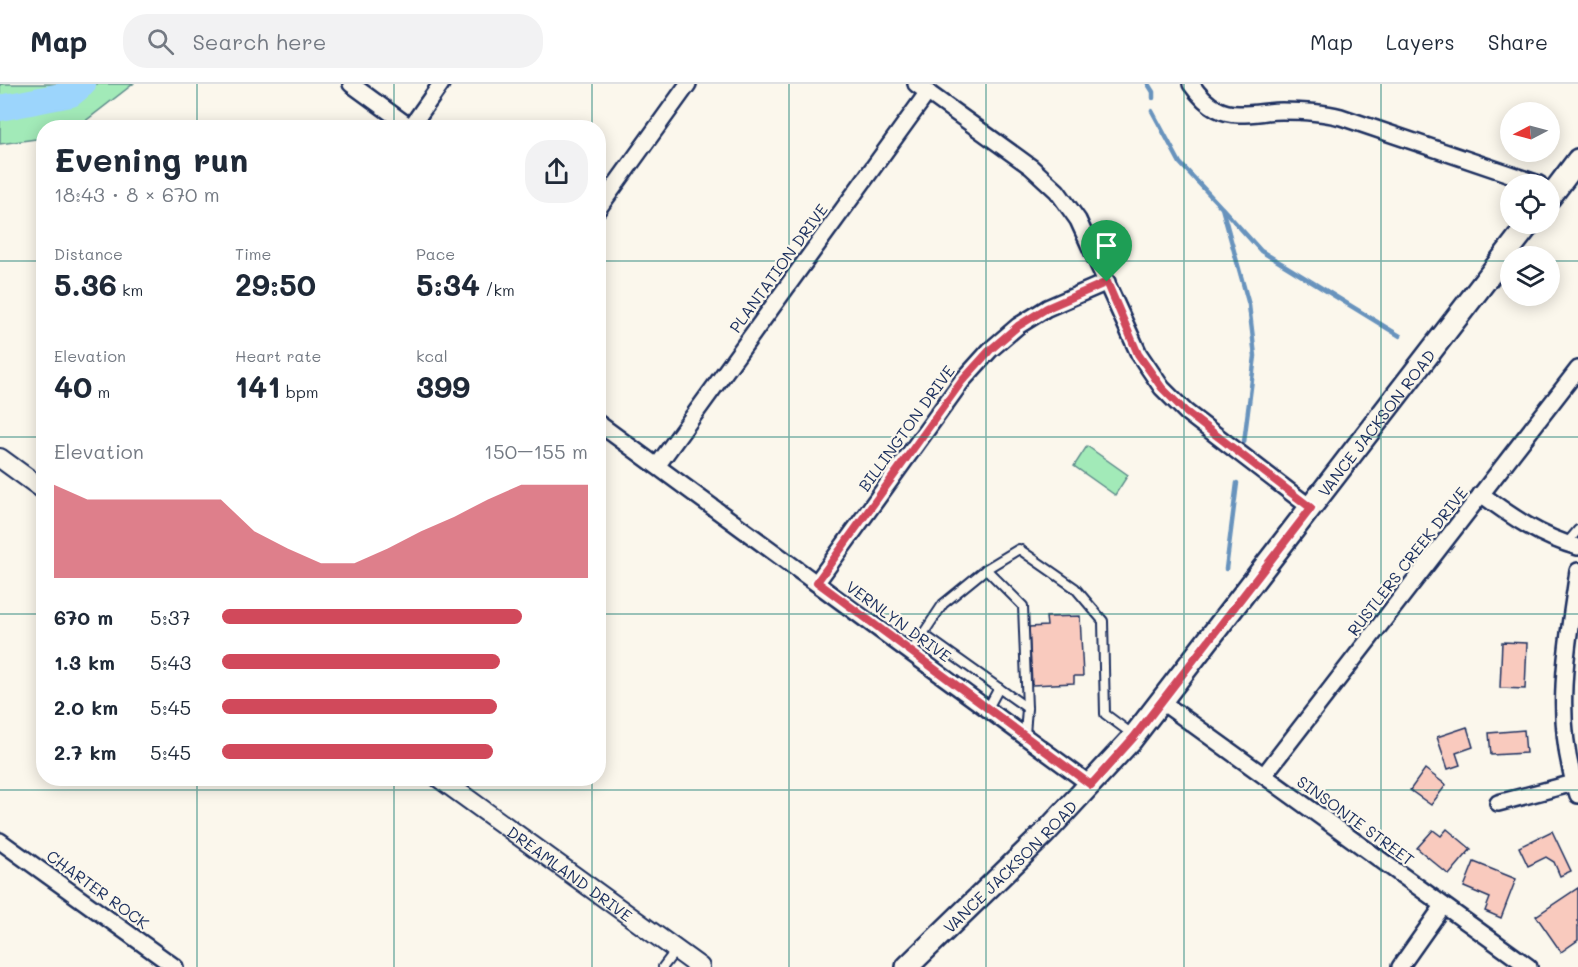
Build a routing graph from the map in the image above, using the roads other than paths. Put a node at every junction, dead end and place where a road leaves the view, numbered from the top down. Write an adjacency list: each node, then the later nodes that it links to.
1 (351, 84): 6 (street)
2 (441, 84): 7 (street)
3 (688, 84): 11 (street)
4 (1191, 84): 9 (street)
5 (922, 88): 13 (street); 17 (street, PLANTATION DRIVE)
6 (400, 120)
7 (415, 120)
8 (1578, 161): 10 (main road)
9 (1503, 174)
10 (1560, 178)
11 (606, 198)
12 (1521, 234): 20 (main road, VANCE JACKSON ROAD)
13 (1107, 282): 20 (street); 25 (street, BILLINGTON DRIVE)
14 (1578, 369): 19 (street, RUSTLERS CREEK DRIVE)
15 (606, 429): 17 (street, VERNLYN DRIVE)
16 (0, 458): 18 (street)
17 (657, 466): 25 (street, VERNLYN DRIVE)
18 (36, 484)
19 (1481, 494): 22 (street); 34 (street, RUSTLERS CREEK DRIVE)
20 (1311, 508): 29 (main road, VANCE JACKSON ROAD)
21 (1578, 530): 22 (lane)
22 (1572, 546)
23 (986, 569): 26 (lane); 31 (lane); 33 (lane)
24 (1578, 571): 37 (street)
25 (817, 582): 27 (street, VERNLYN DRIVE)
26 (923, 634): 27 (lane); 28 (lane)
27 (911, 652): 30 (street, VERNLYN DRIVE)
28 (999, 688): 30 (lane); 31 (lane)
29 (1162, 702): 33 (main road, VANCE JACKSON ROAD); 34 (street, SINSONTE STREET)
30 (988, 708): 32 (street, VERNLYN DRIVE)
31 (1027, 708): 32 (lane)
32 (1025, 735): 35 (street, VERNLYN DRIVE)
33 (1134, 737): 35 (main road, VANCE JACKSON ROAD)
34 (1264, 775): 40 (street, SINSONTE STREET)
35 (1091, 785): 45 (main road, VANCE JACKSON ROAD)
36 (450, 786): 41 (street, DREAMLAND DRIVE)
37 (1576, 789): 38 (street)
38 (1498, 803)
39 (0, 841): 42 (street, CHARTER ROCK)
40 (1443, 906): 46 (street); 47 (street, SINSONTE STREET)
41 (676, 950): 43 (lane); 44 (street, DREAMLAND DRIVE)
42 (175, 967)
43 (663, 967)
44 (700, 967)
45 (908, 967)
46 (1400, 967)
47 (1529, 967)

